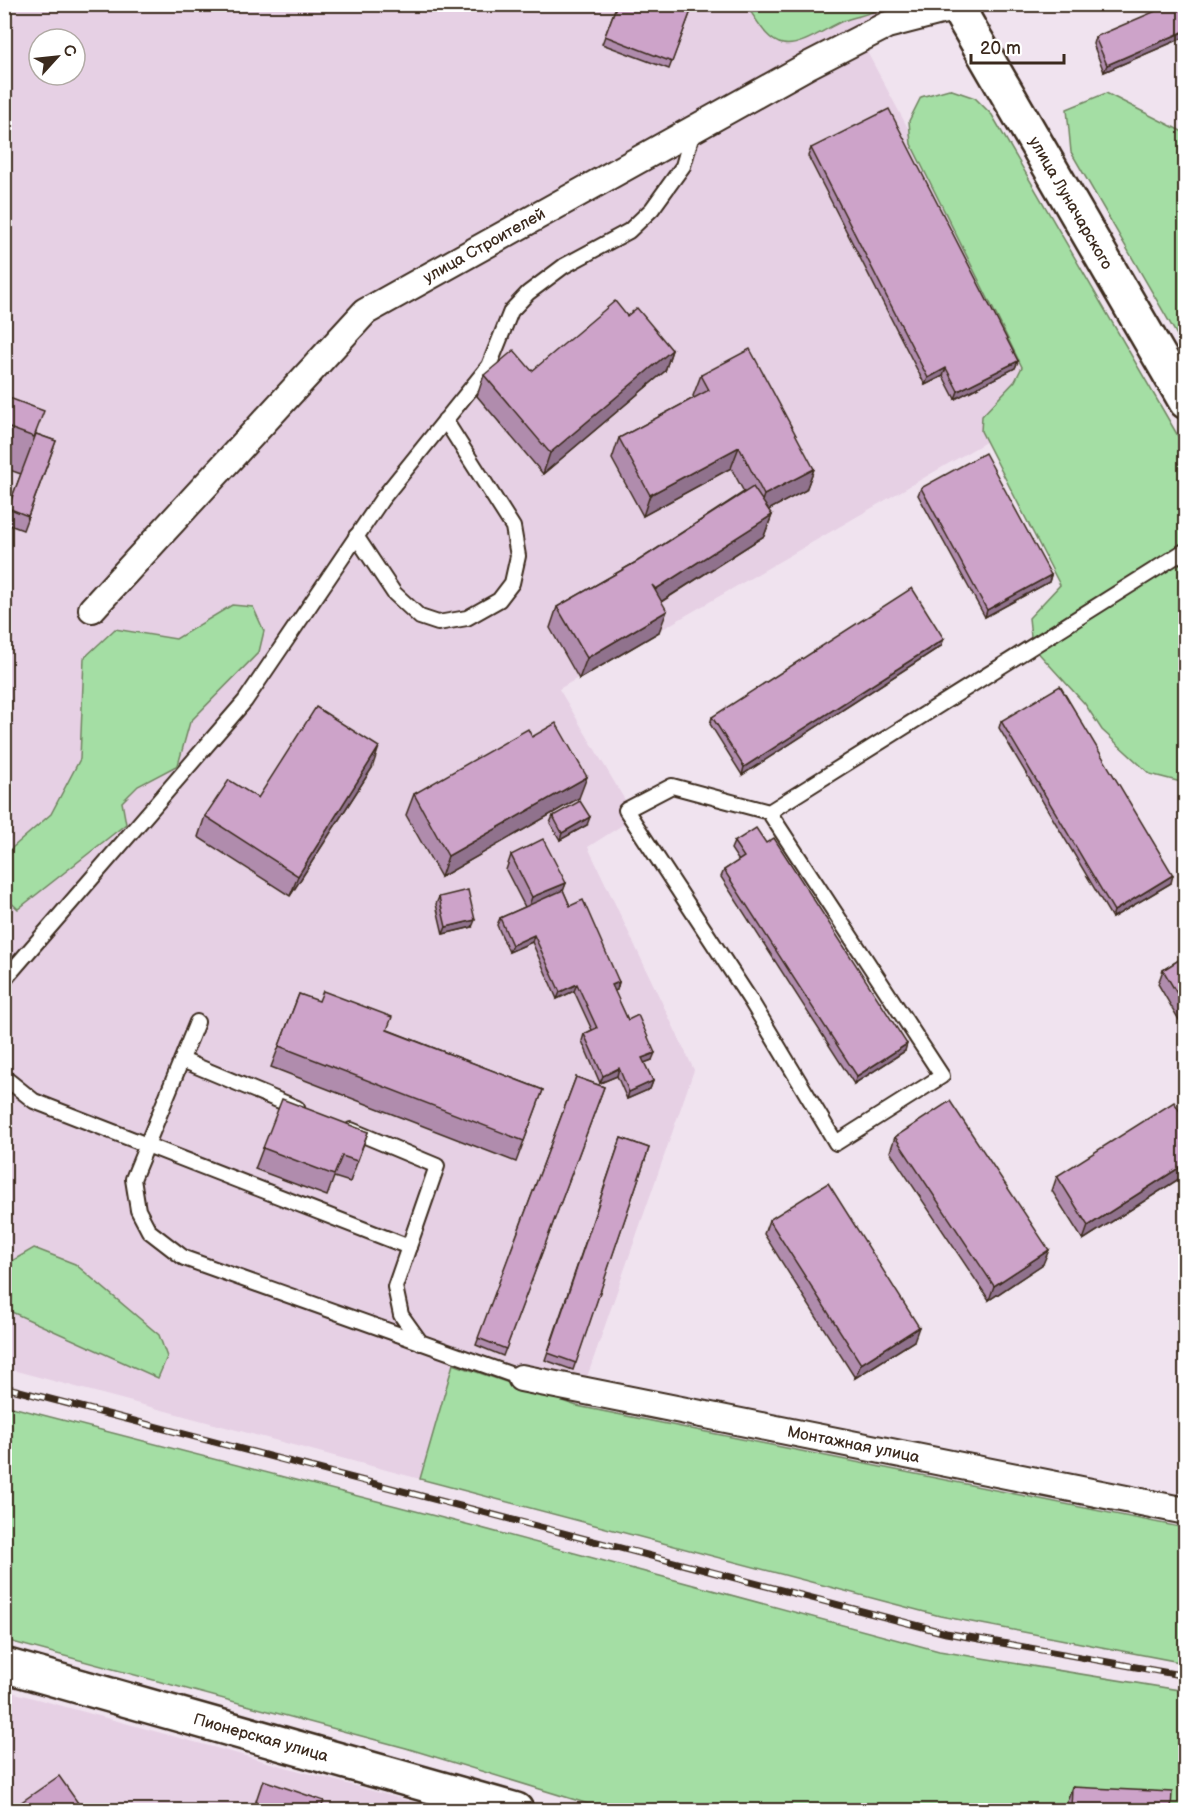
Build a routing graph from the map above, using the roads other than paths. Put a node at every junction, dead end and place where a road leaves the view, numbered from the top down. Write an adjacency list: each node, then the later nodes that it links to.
1 (959, 5): 2 (street, улица Строителей); 3 (main road, улица Луначарского)
2 (694, 126): 4 (lane); 7 (street, улица Строителей)
3 (1185, 402)
4 (445, 420): 5 (lane); 5 (lane)
5 (356, 536): 9 (lane)
6 (1185, 550): 8 (lane)
7 (92, 609)
8 (769, 812): 8 (lane)
9 (4, 980)
10 (197, 1022): 11 (lane)
11 (182, 1060): 13 (lane); 15 (lane)
12 (4, 1077): 15 (lane)
13 (310, 1113)
14 (342, 1126): 16 (lane)
15 (147, 1146): 16 (lane); 17 (lane)
16 (409, 1247): 17 (lane)
17 (421, 1343): 18 (lane)
18 (521, 1378): 19 (street, Монтажная улица)
19 (1185, 1511)
20 (4, 1665): 21 (main road, Пионерская улица)
21 (516, 1810)

